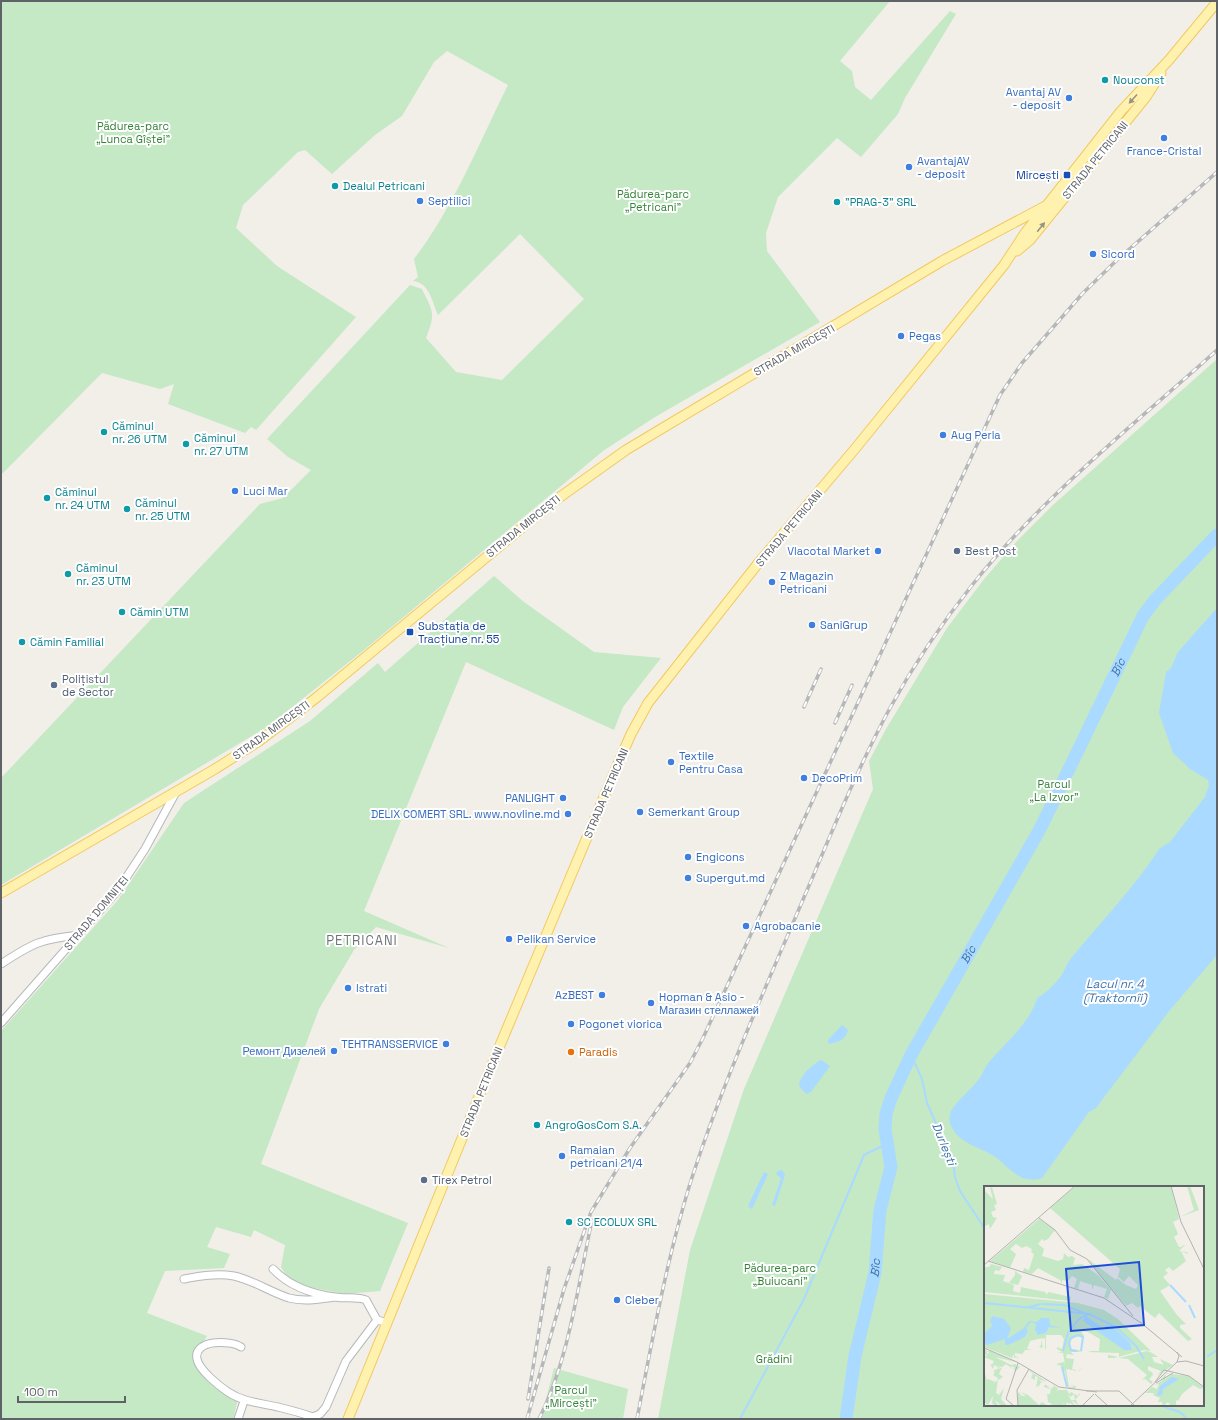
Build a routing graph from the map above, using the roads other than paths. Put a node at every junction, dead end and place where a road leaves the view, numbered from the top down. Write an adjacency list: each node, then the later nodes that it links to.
1 (1217, 2): 2 (main road, STRADA PETRICANI)
2 (1169, 60): 3 (main road, STRADA PETRICANI); 4 (main road, STRADA PETRICANI, one-way to 4)
3 (1068, 194): 4 (main road, STRADA MIRCEȘTI); 5 (main road, STRADA PETRICANI, one-way to 3)
4 (1049, 202): 5 (main road, STRADA PETRICANI); 6 (main road, STRADA MIRCEȘTI)
5 (1013, 254): 15 (main road, STRADA PETRICANI)
6 (176, 792): 7 (main road, STRADA MIRCEȘTI); 8 (street, STRADA DOMNIȚEI)
7 (1, 893)
8 (79, 935): 9 (street); 10 (street, STRADA DOMNIȚEI)
9 (1, 964)
10 (1, 1023)
11 (273, 1269): 13 (street)
12 (184, 1279): 13 (street)
13 (335, 1298): 14 (street)
14 (377, 1320): 15 (street); 17 (street)
15 (388, 1322): 19 (main road, STRADA PETRICANI)
16 (241, 1347): 17 (street)
17 (244, 1401): 18 (street)
18 (238, 1419)
19 (348, 1419)

